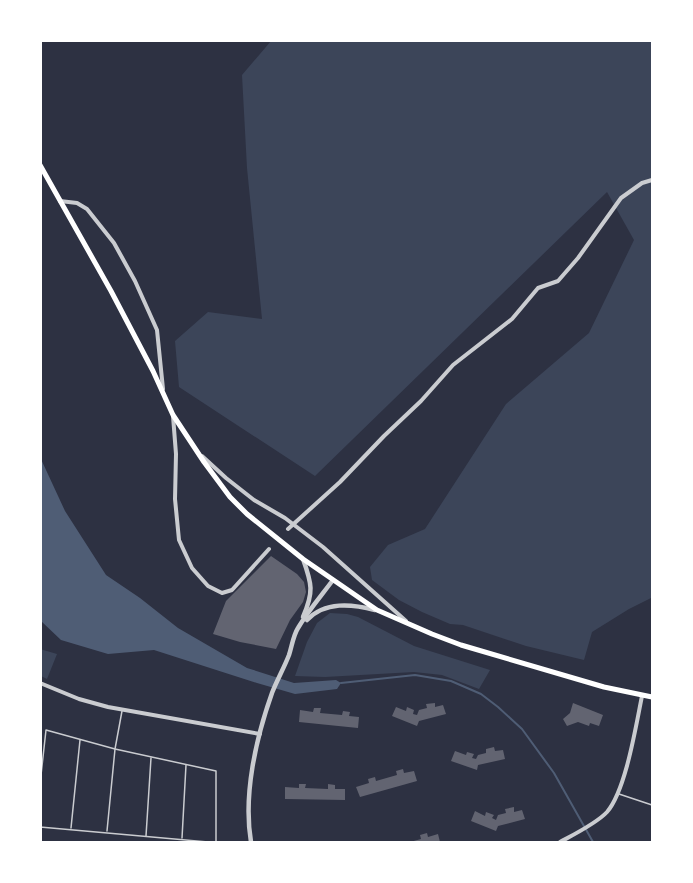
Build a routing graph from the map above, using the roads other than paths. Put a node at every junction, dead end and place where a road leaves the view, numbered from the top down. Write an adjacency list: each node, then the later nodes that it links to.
1 (40, 165): 3 (main road)
2 (652, 180): 7 (street)
3 (60, 201): 4 (main road); 4 (street)
4 (163, 396): 5 (main road)
5 (173, 415): 6 (main road); 9 (street)
6 (197, 451): 7 (street); 10 (main road)
7 (294, 525): 8 (street); 13 (street)
8 (288, 529)
9 (269, 549)
10 (303, 559): 11 (main road); 14 (street)
11 (333, 580): 12 (main road); 14 (street)
12 (377, 610): 13 (main road); 14 (street)
13 (411, 625): 16 (main road)
14 (296, 630): 19 (street)
15 (40, 683): 18 (street)
16 (642, 696): 17 (main road); 25 (street)
17 (652, 697)
18 (123, 710): 19 (street); 21 (lane)
19 (260, 734): 34 (street)
20 (80, 740): 21 (lane); 24 (lane); 28 (lane)
21 (115, 749): 22 (lane); 29 (lane)
22 (151, 757): 23 (lane); 30 (lane)
23 (186, 764): 31 (lane); 33 (lane)
24 (40, 784)
25 (618, 794): 26 (lane); 35 (street)
26 (652, 805)
27 (40, 827): 28 (lane)
28 (71, 830): 29 (lane)
29 (107, 833): 30 (lane)
30 (146, 836): 31 (lane)
31 (182, 840): 32 (lane)
32 (208, 843)
33 (216, 843)
34 (251, 843)
35 (560, 843)

